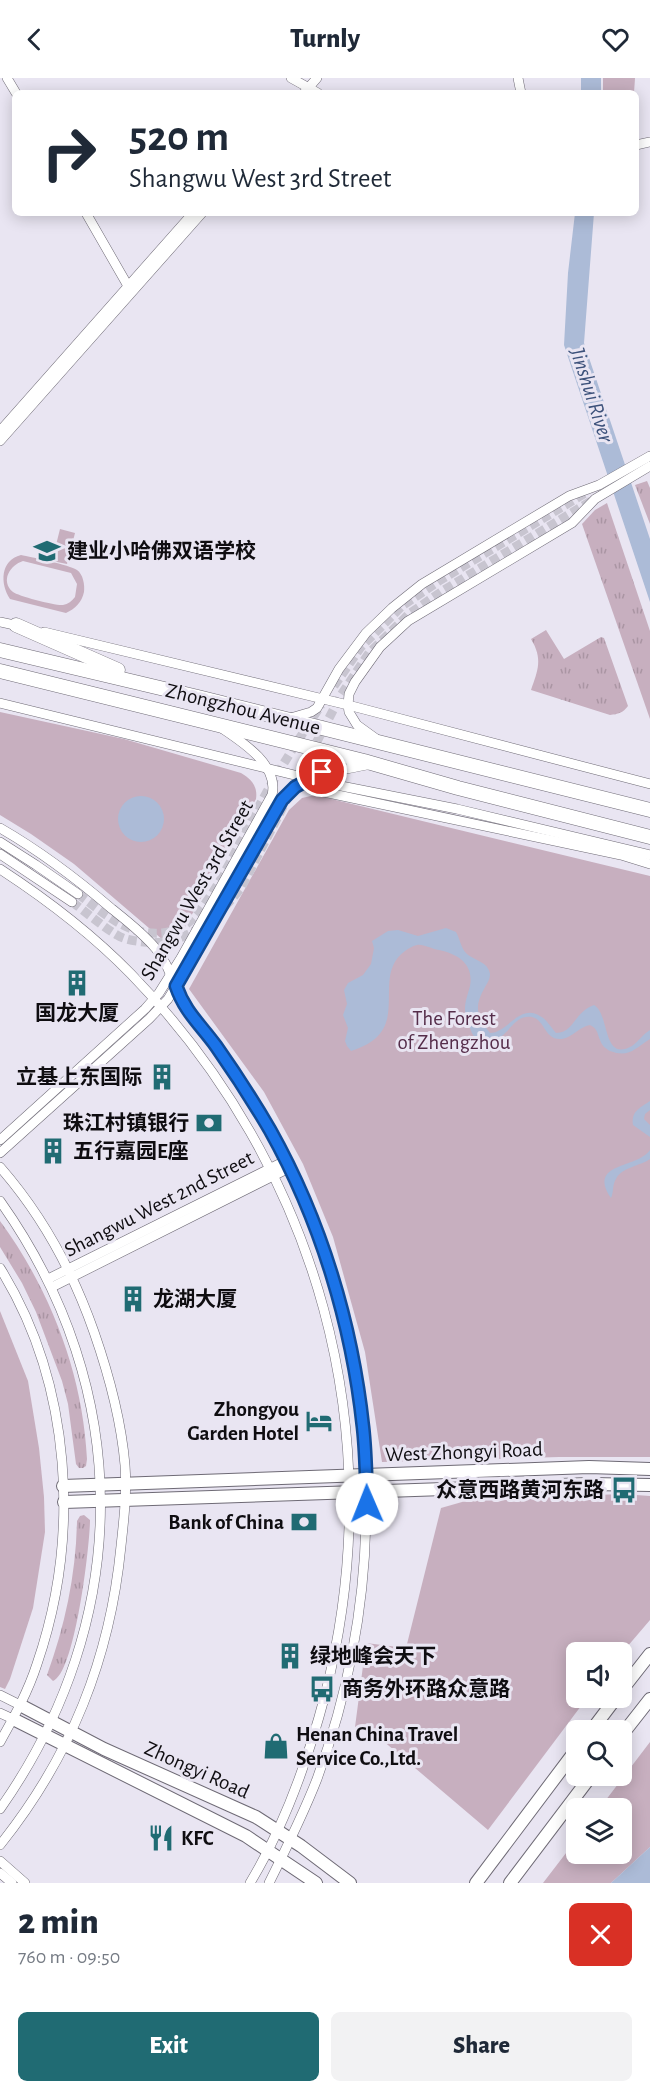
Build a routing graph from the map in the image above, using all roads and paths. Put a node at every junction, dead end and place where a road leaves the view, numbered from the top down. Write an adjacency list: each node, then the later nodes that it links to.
1 (291, 78): 3 (street)
2 (317, 78): 3 (street)
3 (306, 90)
4 (88, 216): 7 (street)
5 (190, 216): 7 (street)
6 (199, 216): 9 (street)
7 (128, 286): 8 (street)
8 (0, 431)
9 (0, 441)
10 (650, 456): 17 (street)
11 (650, 466): 19 (street)
12 (0, 622): 13 (street)
13 (16, 625): 16 (highway); 17 (street)
14 (0, 650): 16 (highway, Zhongzhou Avenue)
15 (0, 671): 21 (highway, Zhongzhou Avenue)
16 (170, 690): 20 (highway, Zhongzhou Avenue)
17 (323, 699): 19 (street); 20 (street)
18 (0, 703): 24 (street)
19 (348, 705): 22 (street); 26 (street)
20 (285, 719): 22 (highway, Zhongzhou Avenue)
21 (217, 724): 23 (highway, Zhongzhou Avenue); 24 (street)
22 (384, 744): 27 (highway, Zhongzhou Avenue)
23 (374, 764): 25 (street, Shangwu West 3rd Street); 29 (highway, Zhongzhou Avenue)
24 (267, 768): 25 (street); 35 (street, Shangwu West 3rd Street)
25 (309, 778): 32 (street); 33 (street); 36 (street, Shangwu West 3rd Street)
26 (650, 784)
27 (650, 810)
28 (0, 828): 35 (street)
29 (650, 837)
30 (0, 842): 31 (street)
31 (0, 854)
32 (650, 855)
33 (650, 864)
34 (0, 869): 37 (street)
35 (171, 973): 36 (street); 37 (street, Shangwu West 3rd Street)
36 (176, 986): 38 (street, Shangwu West 3rd Street); 41 (street)
37 (153, 999): 38 (street); 39 (street, Shangwu West 3rd Street)
38 (160, 1007): 40 (street, Shangwu West 3rd Street); 43 (street)
39 (0, 1140)
40 (0, 1152)
41 (287, 1165): 43 (street, Shangwu West 2nd Street); 49 (street)
42 (0, 1167): 46 (street)
43 (272, 1172): 46 (street, Shangwu West 2nd Street); 50 (street)
44 (0, 1201): 47 (street)
45 (0, 1268): 54 (street)
46 (69, 1273): 47 (street, Shangwu West 2nd Street); 51 (street)
47 (50, 1283): 52 (street)
48 (650, 1469): 49 (main road, West Zhongyi Road)
49 (366, 1475): 50 (main road, West Zhongyi Road); 55 (street)
50 (349, 1476): 51 (main road, West Zhongyi Road); 56 (street)
51 (125, 1483): 52 (main road, West Zhongyi Road); 57 (street)
52 (100, 1484): 54 (main road, West Zhongyi Road); 58 (street)
53 (650, 1485): 55 (main road, West Zhongyi Road)
54 (63, 1486): 59 (street)
55 (366, 1491): 56 (main road, West Zhongyi Road); 79 (street)
56 (350, 1492): 57 (main road, West Zhongyi Road); 78 (street)
57 (125, 1500): 58 (main road, West Zhongyi Road); 71 (street)
58 (100, 1501): 59 (main road, West Zhongyi Road); 69 (street)
59 (64, 1502): 64 (street)
60 (650, 1654): 61 (main road)
61 (632, 1678)
62 (0, 1695): 64 (street)
63 (650, 1699): 70 (main road)
64 (20, 1705): 67 (street); 69 (main road, Zhongyi Road)
65 (608, 1708): 68 (main road)
66 (0, 1713): 67 (street)
67 (13, 1719): 72 (main road, Zhongyi Road); 73 (street)
68 (599, 1720)
69 (52, 1722): 71 (main road, Zhongyi Road); 72 (street)
70 (632, 1722)
71 (72, 1732): 74 (street); 78 (main road, Zhongyi Road)
72 (45, 1735): 74 (main road, Zhongyi Road); 77 (street)
73 (0, 1742)
74 (65, 1745): 80 (street); 81 (main road, Zhongyi Road)
75 (566, 1763): 91 (main road)
76 (583, 1786): 92 (main road)
77 (0, 1809)
78 (278, 1830): 79 (main road, Zhongyi Road); 81 (street)
79 (291, 1839): 82 (street); 90 (main road, Zhongyi Road)
80 (0, 1845)
81 (268, 1850): 82 (main road, Zhongyi Road); 87 (street)
82 (282, 1858): 88 (street); 89 (main road, Zhongyi Road)
83 (0, 1861): 86 (street)
84 (0, 1873): 85 (street)
85 (12, 1883)
86 (25, 1883)
87 (250, 1883)
88 (269, 1883)
89 (316, 1883)
90 (350, 1883)
91 (476, 1883)
92 (510, 1883)

